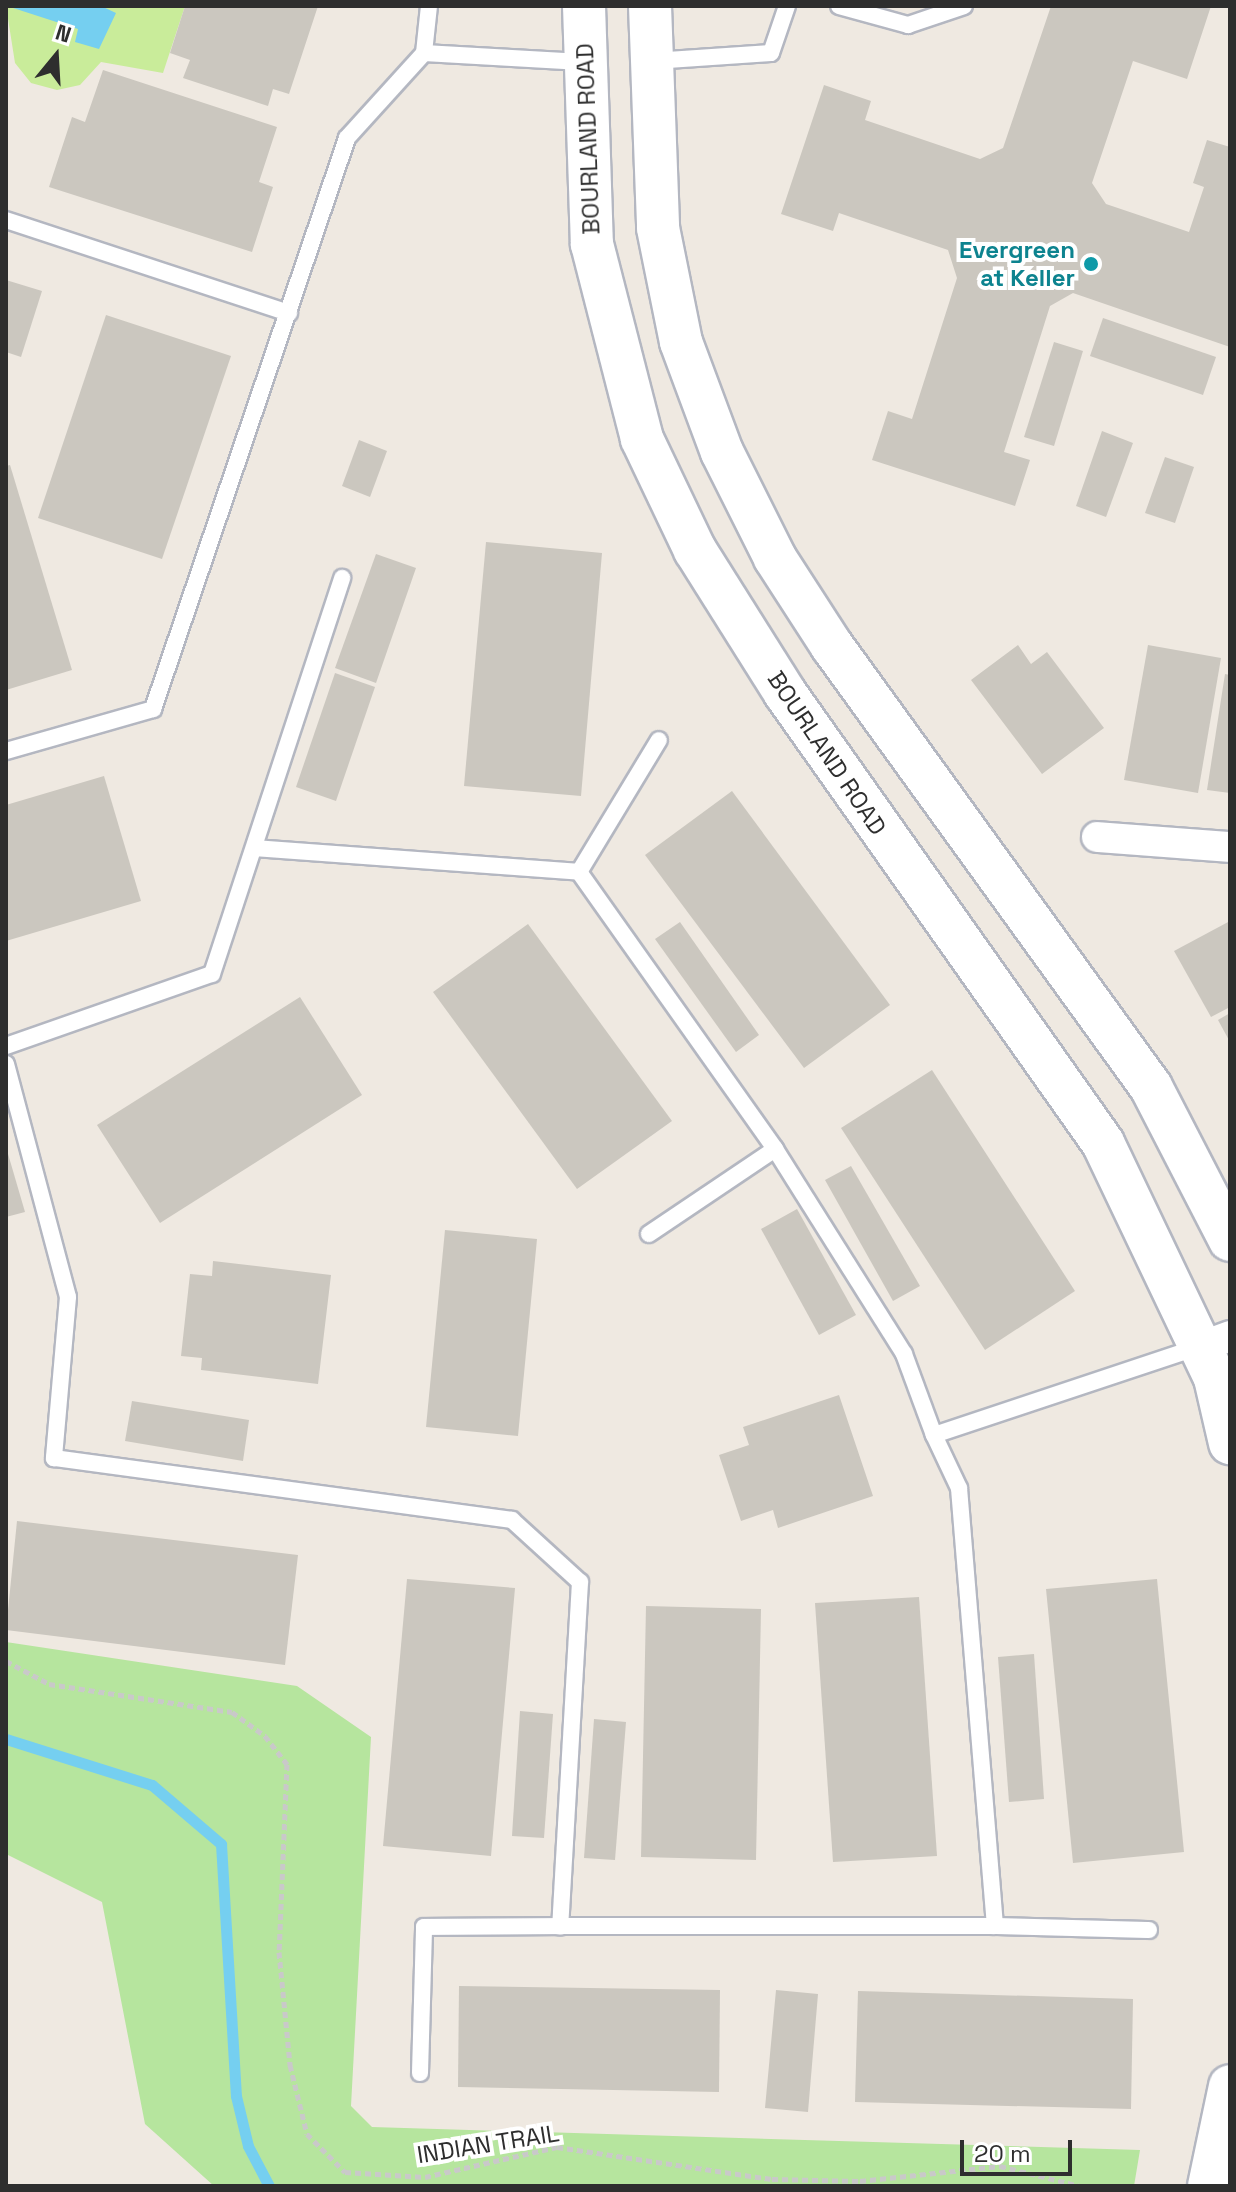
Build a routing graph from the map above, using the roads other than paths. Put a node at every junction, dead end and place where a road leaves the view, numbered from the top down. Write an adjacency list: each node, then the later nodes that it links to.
1 (429, 6): 7 (lane)
2 (584, 6): 8 (main road, BOURLAND ROAD)
3 (650, 6): 9 (main road)
4 (787, 6): 9 (lane)
5 (839, 6): 6 (lane)
6 (964, 6)
7 (424, 53): 8 (lane); 11 (lane)
8 (582, 62): 9 (main road); 24 (main road, BOURLAND ROAD)
9 (647, 62): 23 (main road)
10 (6, 220): 11 (lane)
11 (289, 313): 14 (lane)
12 (342, 578): 17 (lane)
13 (659, 740): 18 (lane)
14 (6, 751)
15 (1097, 837): 16 (street)
16 (1230, 847)
17 (255, 848): 18 (lane); 19 (lane)
18 (579, 872): 21 (lane)
19 (6, 1046)
20 (6, 1064): 27 (lane)
21 (775, 1149): 22 (lane); 25 (lane)
22 (649, 1234)
23 (1230, 1240)
24 (1215, 1341): 25 (lane); 26 (main road, BOURLAND ROAD)
25 (934, 1435): 28 (lane)
26 (1230, 1443)
27 (560, 1926): 28 (lane); 30 (lane)
28 (995, 1926): 29 (lane)
29 (1149, 1930)
30 (420, 2073)
31 (1230, 2086): 32 (main road)
32 (1209, 2186)

